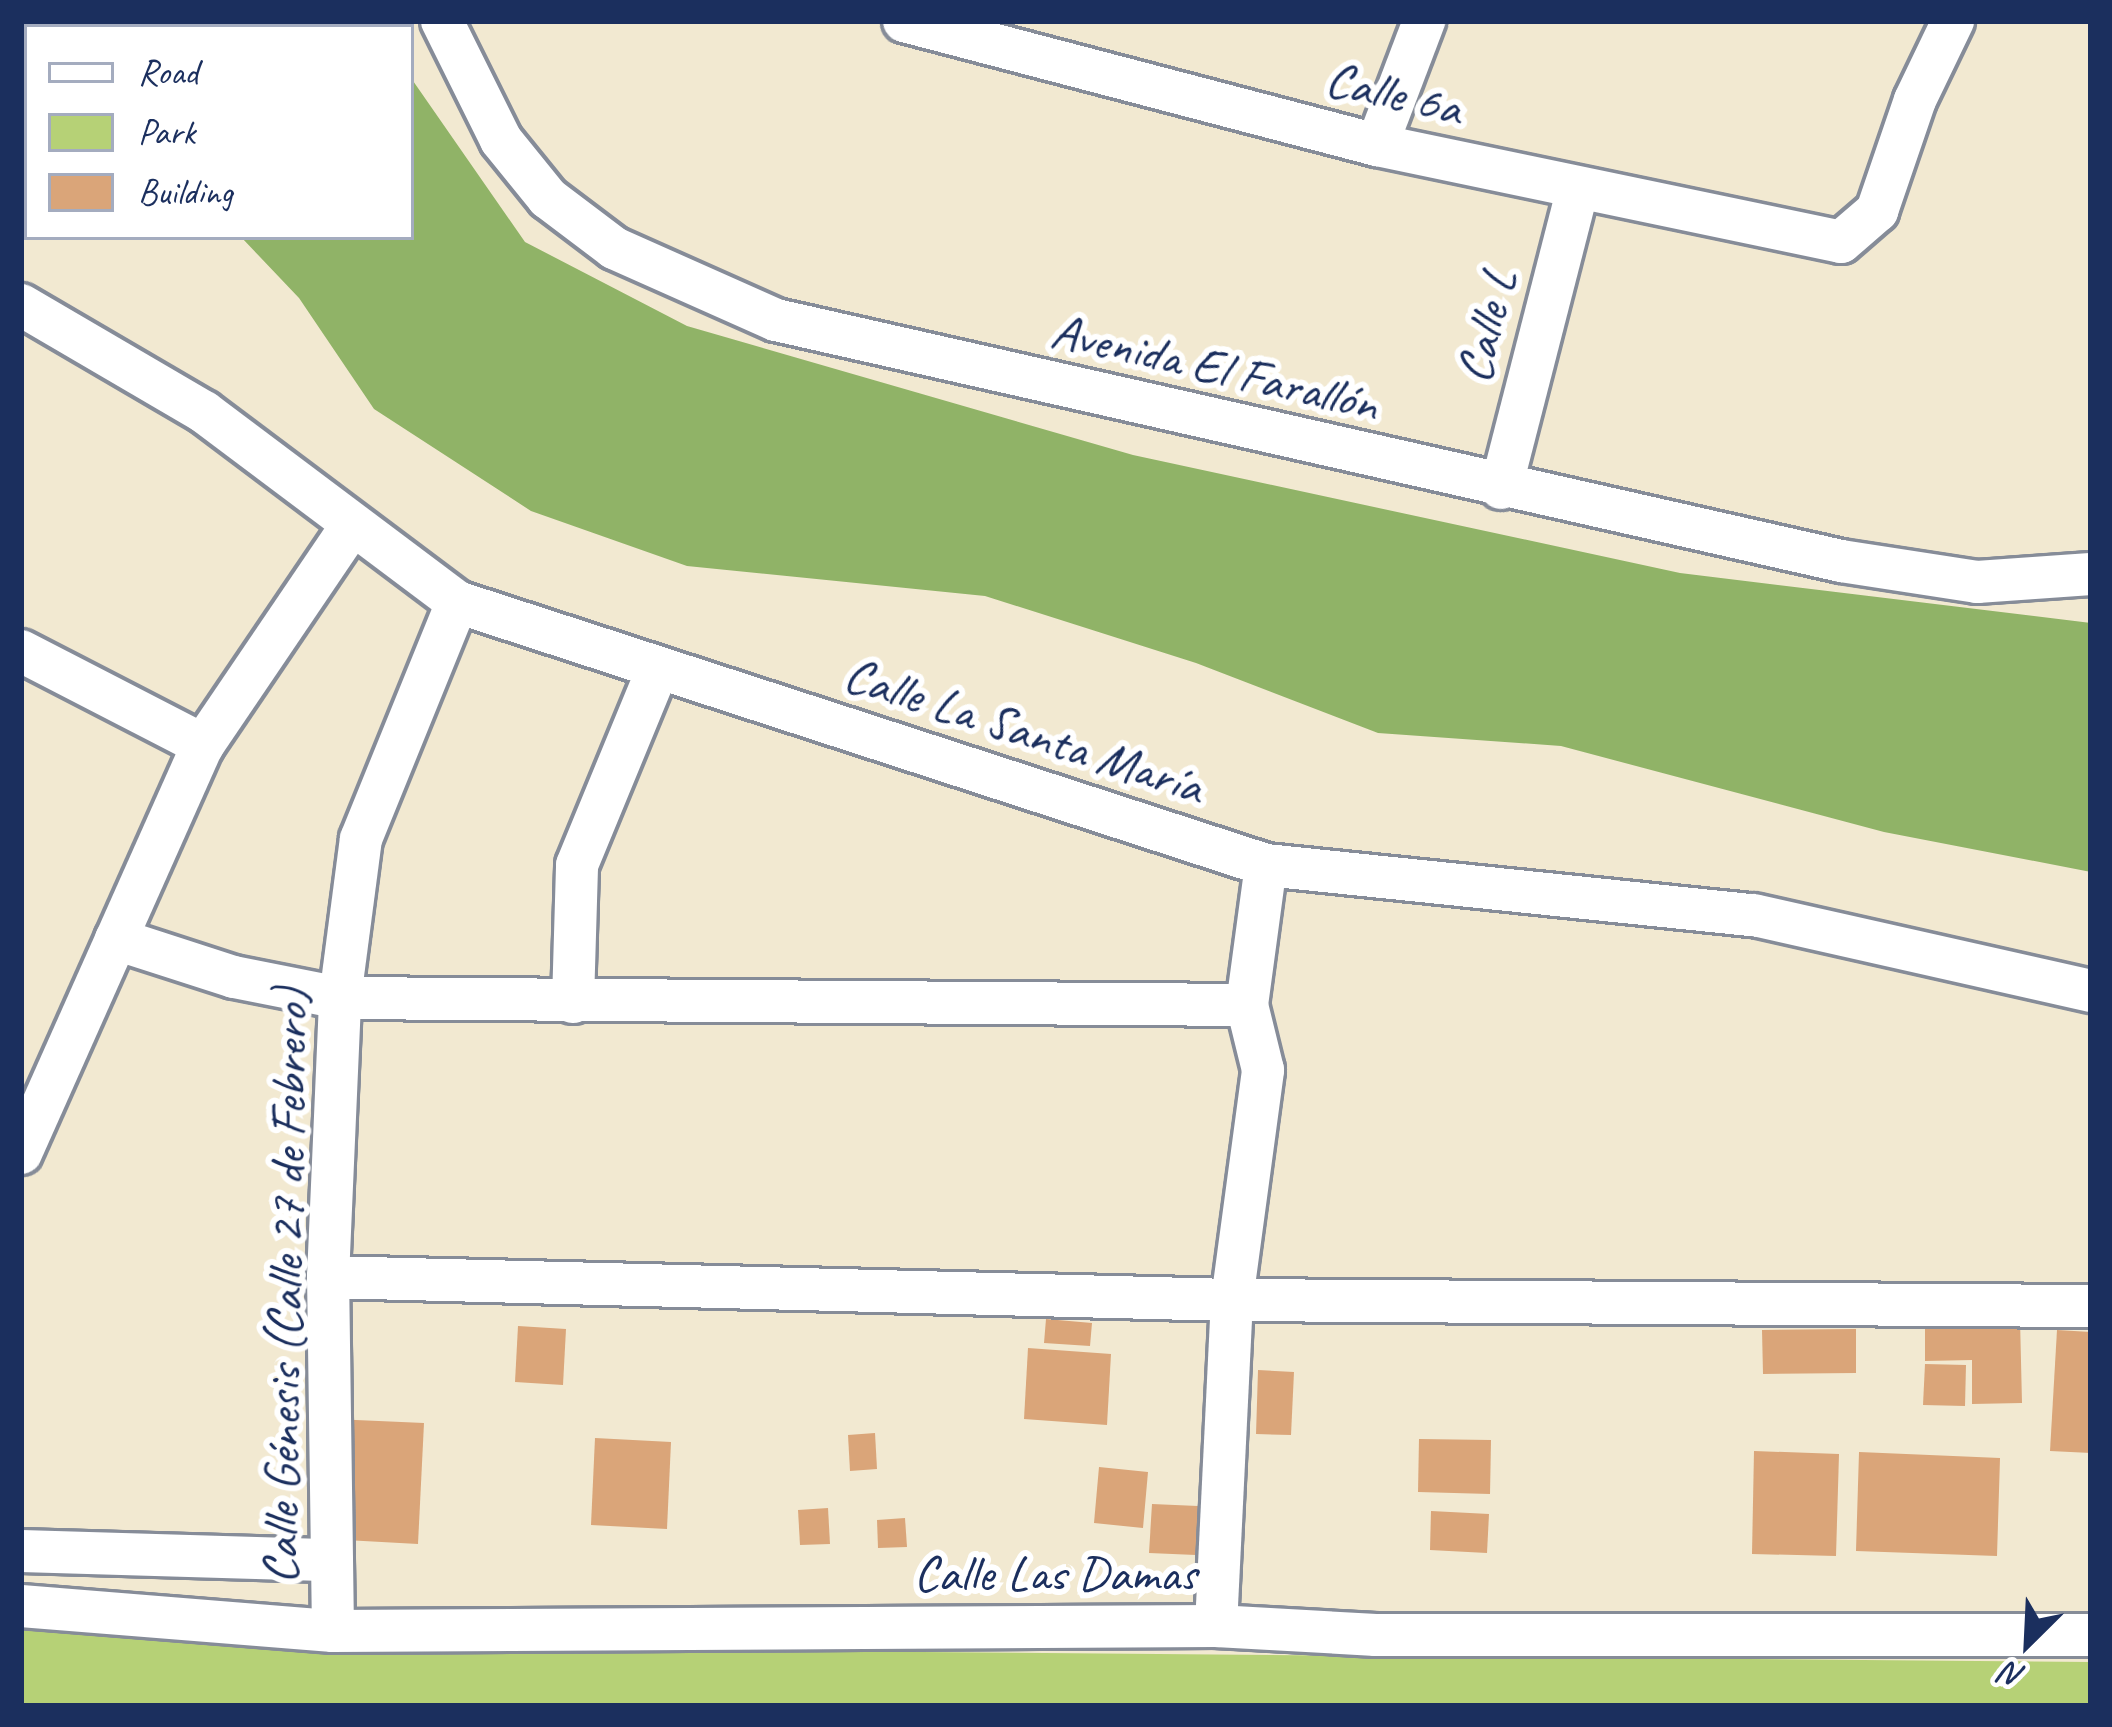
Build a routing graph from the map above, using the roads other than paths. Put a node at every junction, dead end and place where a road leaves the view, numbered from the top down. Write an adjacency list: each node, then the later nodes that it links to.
1 (442, 21): 9 (street, Avenida El Farallón)
2 (904, 21): 5 (street, Calle 6a)
3 (1424, 21): 6 (street)
4 (1953, 21): 7 (street, Calle 6a)
5 (1036, 40): 6 (street, Calle 6a)
6 (1377, 145): 7 (street, Calle 6a)
7 (1577, 190): 9 (street, Calle L)
8 (21, 305): 10 (street, Calle La Santa María)
9 (1501, 488): 11 (street, Avenida El Farallón)
10 (350, 528): 12 (street, Calle La Santa María); 15 (street)
11 (2091, 574)
12 (457, 602): 14 (street, Calle La Santa María); 19 (street, Calle Génesis (Calle 27 de Febrero))
13 (21, 651): 15 (street)
14 (658, 668): 16 (street, Calle La Santa María); 20 (street)
15 (203, 745): 17 (street)
16 (1266, 865): 18 (street, Calle La Santa María); 21 (street)
17 (116, 939): 19 (street); 22 (street)
18 (2091, 991)
19 (340, 998): 20 (street); 23 (street, Calle Génesis (Calle 27 de Febrero))
20 (573, 1002): 21 (street)
21 (1247, 1005): 24 (street)
22 (21, 1154)
23 (328, 1277): 24 (street); 27 (street, Calle Génesis (Calle 27 de Febrero))
24 (1232, 1300): 25 (street); 29 (street)
25 (2091, 1306)
26 (21, 1551): 27 (street)
27 (332, 1559): 30 (street, Calle Génesis (Calle 27 de Febrero))
28 (21, 1606): 30 (street, Calle Las Damas)
29 (1216, 1626): 30 (street, Calle Las Damas); 31 (street, Calle Las Damas)
30 (334, 1631)
31 (2091, 1635)

